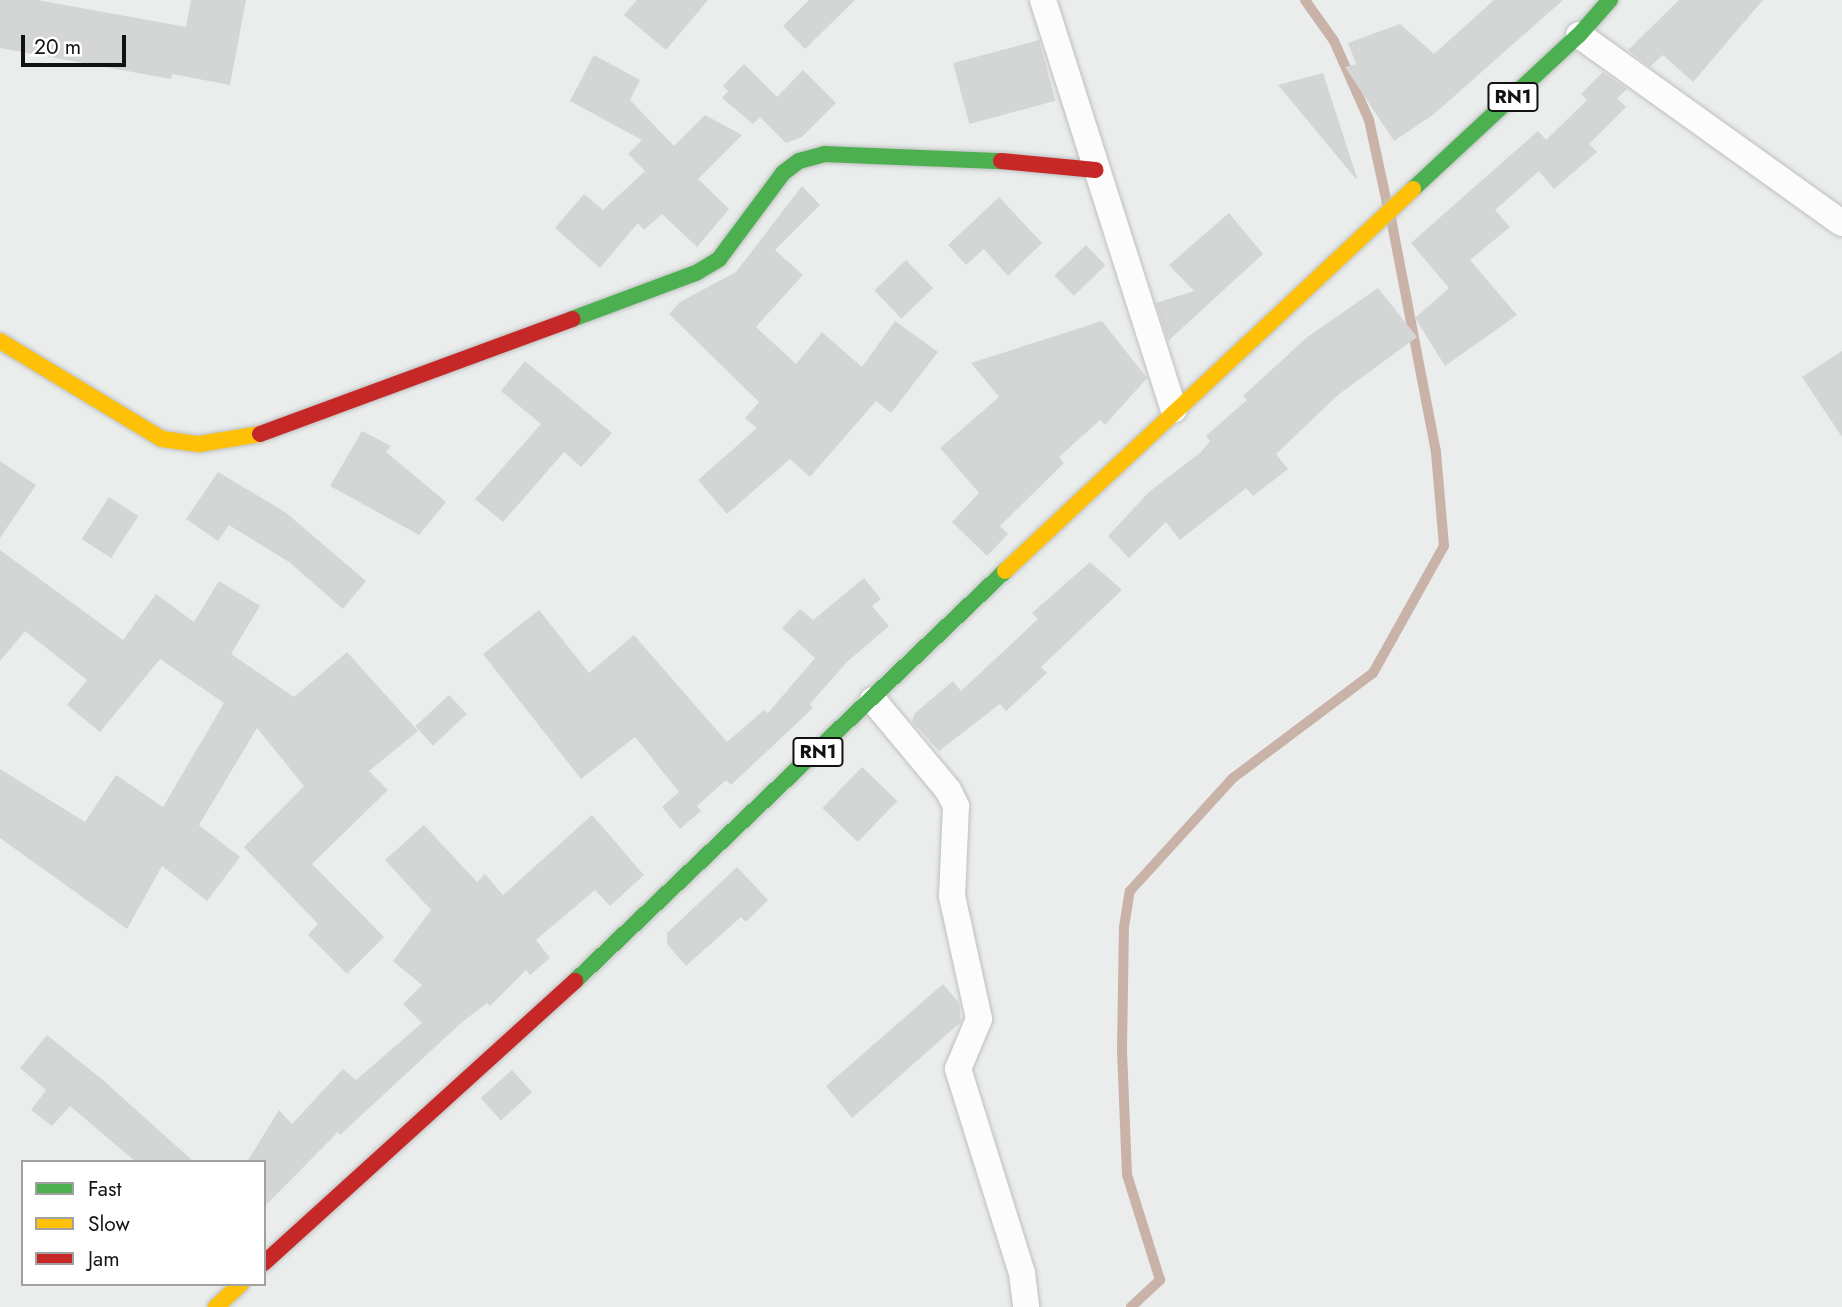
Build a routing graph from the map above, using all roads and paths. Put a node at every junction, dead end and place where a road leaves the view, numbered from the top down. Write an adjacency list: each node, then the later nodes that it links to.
1 (1043, 0): 4 (street)
2 (1609, 0): 3 (main road, RN1)
3 (1579, 35): 5 (street); 7 (main road, RN1)
4 (1096, 170): 6 (main road); 7 (street)
5 (1842, 223)
6 (0, 341)
7 (1174, 410): 8 (main road, RN1)
8 (873, 700): 9 (main road, RN1); 12 (street)
9 (266, 1261)
10 (239, 1286): 11 (main road)
11 (216, 1307)
12 (1026, 1307)

